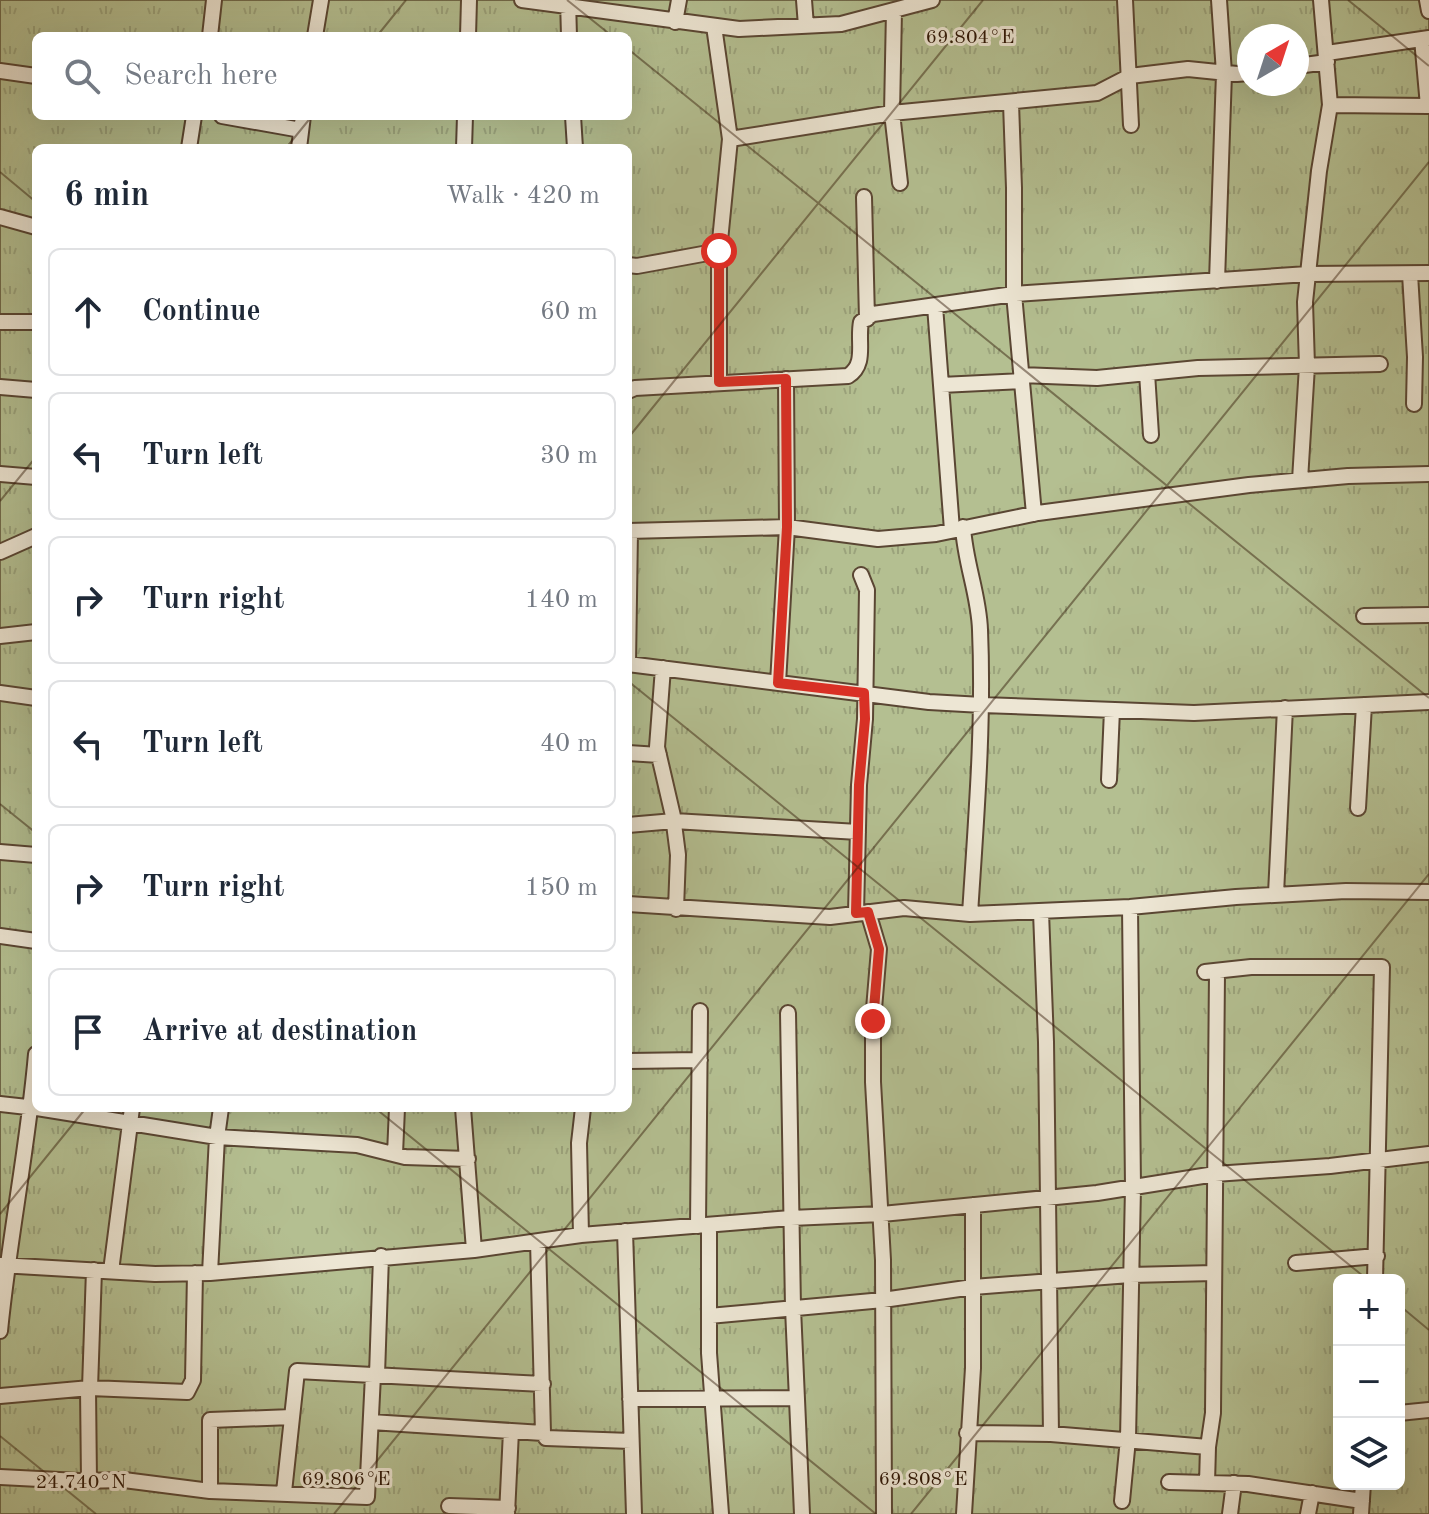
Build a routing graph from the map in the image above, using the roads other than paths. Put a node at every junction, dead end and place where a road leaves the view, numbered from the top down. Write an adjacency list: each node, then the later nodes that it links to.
1 (214, 0): 18 (street)
2 (321, 0): 19 (street)
3 (469, 0): 20 (street)
4 (522, 0): 12 (street)
5 (679, 0): 15 (street)
6 (804, 0): 17 (street)
7 (932, 0): 13 (street)
8 (1125, 0): 29 (street)
9 (1219, 0): 26 (street)
10 (1321, 0): 23 (street)
11 (1427, 0): 14 (street)
12 (568, 3): 15 (street); 21 (street)
13 (894, 10): 17 (street); 32 (street)
14 (1429, 11)
15 (675, 22): 16 (street)
16 (714, 26): 17 (street); 39 (street)
17 (806, 26)
18 (210, 32)
19 (316, 32)
20 (468, 32)
21 (569, 32)
22 (1426, 38): 23 (street); 31 (street)
23 (1327, 58): 24 (street); 31 (street)
24 (1309, 63)
25 (0, 71): 28 (street)
26 (1224, 73): 27 (street); 29 (street); 53 (street)
27 (1237, 73)
28 (32, 75)
29 (1130, 76): 30 (street); 38 (street)
30 (1011, 103): 32 (street); 54 (street)
31 (1330, 105): 51 (street)
32 (892, 113): 39 (street); 44 (street)
33 (193, 120): 40 (street)
34 (268, 120): 37 (street)
35 (465, 120): 42 (street)
36 (573, 120): 43 (street)
37 (302, 123): 41 (street)
38 (1131, 125)
39 (730, 139): 48 (street)
40 (190, 144)
41 (299, 144)
42 (464, 144)
43 (575, 144)
44 (900, 183)
45 (864, 197): 56 (street)
46 (0, 217): 47 (street)
47 (32, 226)
48 (719, 251): 49 (street); 64 (street)
49 (632, 265)
50 (1429, 273): 52 (street)
51 (1308, 274): 52 (street); 53 (street); 60 (street)
52 (1410, 274): 69 (street)
53 (1217, 281): 54 (street)
54 (1014, 294): 55 (street); 62 (street)
55 (935, 306): 56 (street); 65 (street)
56 (867, 319): 63 (street)
57 (0, 322): 58 (street)
58 (32, 322)
59 (1380, 364): 60 (street)
60 (1307, 366): 61 (street); 74 (street)
61 (1147, 373): 62 (street); 70 (street)
62 (1022, 378): 65 (street); 75 (street)
63 (786, 379): 64 (street); 76 (street)
64 (719, 382): 67 (street)
65 (941, 385): 77 (street)
66 (0, 387): 68 (street)
67 (632, 389)
68 (32, 390)
69 (1414, 404)
70 (1151, 435)
71 (0, 474): 73 (street)
72 (1429, 474): 74 (street)
73 (32, 477)
74 (1300, 480): 75 (street)
75 (1034, 514): 77 (street)
76 (787, 527): 77 (street); 78 (street); 88 (street)
77 (957, 528): 93 (street)
78 (632, 531)
79 (32, 538): 80 (street)
80 (0, 552)
81 (861, 575): 90 (street)
82 (1429, 615): 83 (street)
83 (1364, 616)
84 (32, 632): 85 (street)
85 (0, 636)
86 (632, 664): 87 (street)
87 (663, 668): 88 (street); 98 (street)
88 (778, 683): 90 (street)
89 (0, 693): 91 (street)
90 (864, 693): 93 (street); 103 (street)
91 (32, 697)
92 (1429, 702): 94 (street)
93 (982, 705): 96 (street); 113 (street)
94 (1364, 705): 95 (street); 100 (street)
95 (1285, 708): 96 (street); 107 (street)
96 (1112, 710): 99 (street)
97 (632, 753): 98 (street)
98 (659, 755): 101 (street)
99 (1109, 780)
100 (1358, 808)
101 (674, 821): 102 (street); 103 (street); 110 (street)
102 (632, 825)
103 (858, 832): 112 (street)
104 (0, 852): 105 (street)
105 (32, 855)
106 (1429, 892): 107 (street)
107 (1276, 894): 109 (street)
108 (632, 904): 110 (street)
109 (1130, 907): 111 (street); 135 (street)
110 (676, 909): 112 (street)
111 (1041, 912): 113 (street); 136 (street)
112 (862, 913): 113 (street); 138 (street)
113 (970, 914)
114 (0, 936): 115 (street)
115 (32, 940)
116 (700, 1011): 118 (street)
117 (788, 1013): 139 (street)
118 (700, 1060): 119 (street); 140 (street)
119 (632, 1061)
120 (0, 1104): 121 (street)
121 (32, 1108)
122 (34, 1112): 148 (street)
123 (82, 1112): 128 (street)
124 (220, 1112): 129 (street)
125 (397, 1112): 130 (street)
126 (463, 1112): 132 (street)
127 (583, 1112): 142 (street)
128 (130, 1116): 129 (street); 150 (street)
129 (217, 1137): 130 (street); 152 (street)
130 (395, 1154): 132 (street)
131 (1429, 1154): 133 (street)
132 (468, 1159): 144 (street)
133 (1379, 1160): 134 (street); 134 (street); 146 (street)
134 (1215, 1174): 135 (street); 153 (street)
135 (1133, 1187): 136 (street); 155 (street)
136 (1047, 1197): 137 (street); 156 (street)
137 (973, 1205): 138 (street); 157 (street)
138 (882, 1214): 139 (street); 158 (street)
139 (791, 1218): 140 (street); 159 (street)
140 (704, 1225): 141 (street); 160 (street)
141 (625, 1231): 142 (street); 168 (street)
142 (581, 1235): 143 (street)
143 (538, 1241): 144 (street); 163 (street)
144 (474, 1250): 145 (street)
145 (381, 1256): 152 (street); 162 (street)
146 (1377, 1256): 147 (street); 154 (street)
147 (1296, 1263)
148 (3, 1265): 149 (street); 161 (street)
149 (94, 1270): 150 (street); 164 (street)
150 (111, 1271): 151 (street)
151 (195, 1273): 152 (street); 164 (street)
152 (210, 1273)
153 (1214, 1273): 155 (street); 179 (street)
154 (1376, 1274)
155 (1130, 1275): 156 (street); 177 (street)
156 (1047, 1281): 157 (street); 176 (street)
157 (973, 1287): 158 (street); 175 (street)
158 (883, 1300): 159 (street); 195 (street)
159 (793, 1308): 160 (street); 167 (street)
160 (709, 1316): 166 (street)
161 (0, 1331)
162 (375, 1375): 163 (street); 171 (street); 172 (street)
163 (543, 1384): 174 (street)
164 (89, 1389): 165 (street); 181 (street)
165 (0, 1396)
166 (712, 1397): 167 (street); 168 (street); 193 (street)
167 (797, 1398): 194 (street)
168 (630, 1399): 178 (street)
169 (1429, 1410): 170 (street)
170 (1405, 1412)
171 (292, 1417): 185 (street); 186 (street)
172 (371, 1422): 173 (street); 186 (street)
173 (511, 1431): 174 (street); 191 (street)
174 (543, 1433): 178 (street)
175 (967, 1433): 176 (street); 196 (street)
176 (1051, 1434): 177 (street)
177 (1128, 1439): 179 (street); 188 (street)
178 (631, 1441): 192 (street)
179 (1208, 1447): 183 (street)
180 (0, 1477): 181 (street)
181 (89, 1481): 185 (street)
182 (1169, 1482): 183 (street)
183 (1207, 1483): 184 (street)
184 (1234, 1483): 187 (street); 197 (street)
185 (210, 1491): 186 (street)
186 (284, 1492)
187 (1312, 1493): 190 (street); 198 (street)
188 (1122, 1501)
189 (449, 1506): 191 (street)
190 (1362, 1507)
191 (508, 1511)
192 (634, 1514)
193 (721, 1514)
194 (802, 1514)
195 (884, 1514)
196 (964, 1514)
197 (1230, 1514)
198 (1308, 1514)

